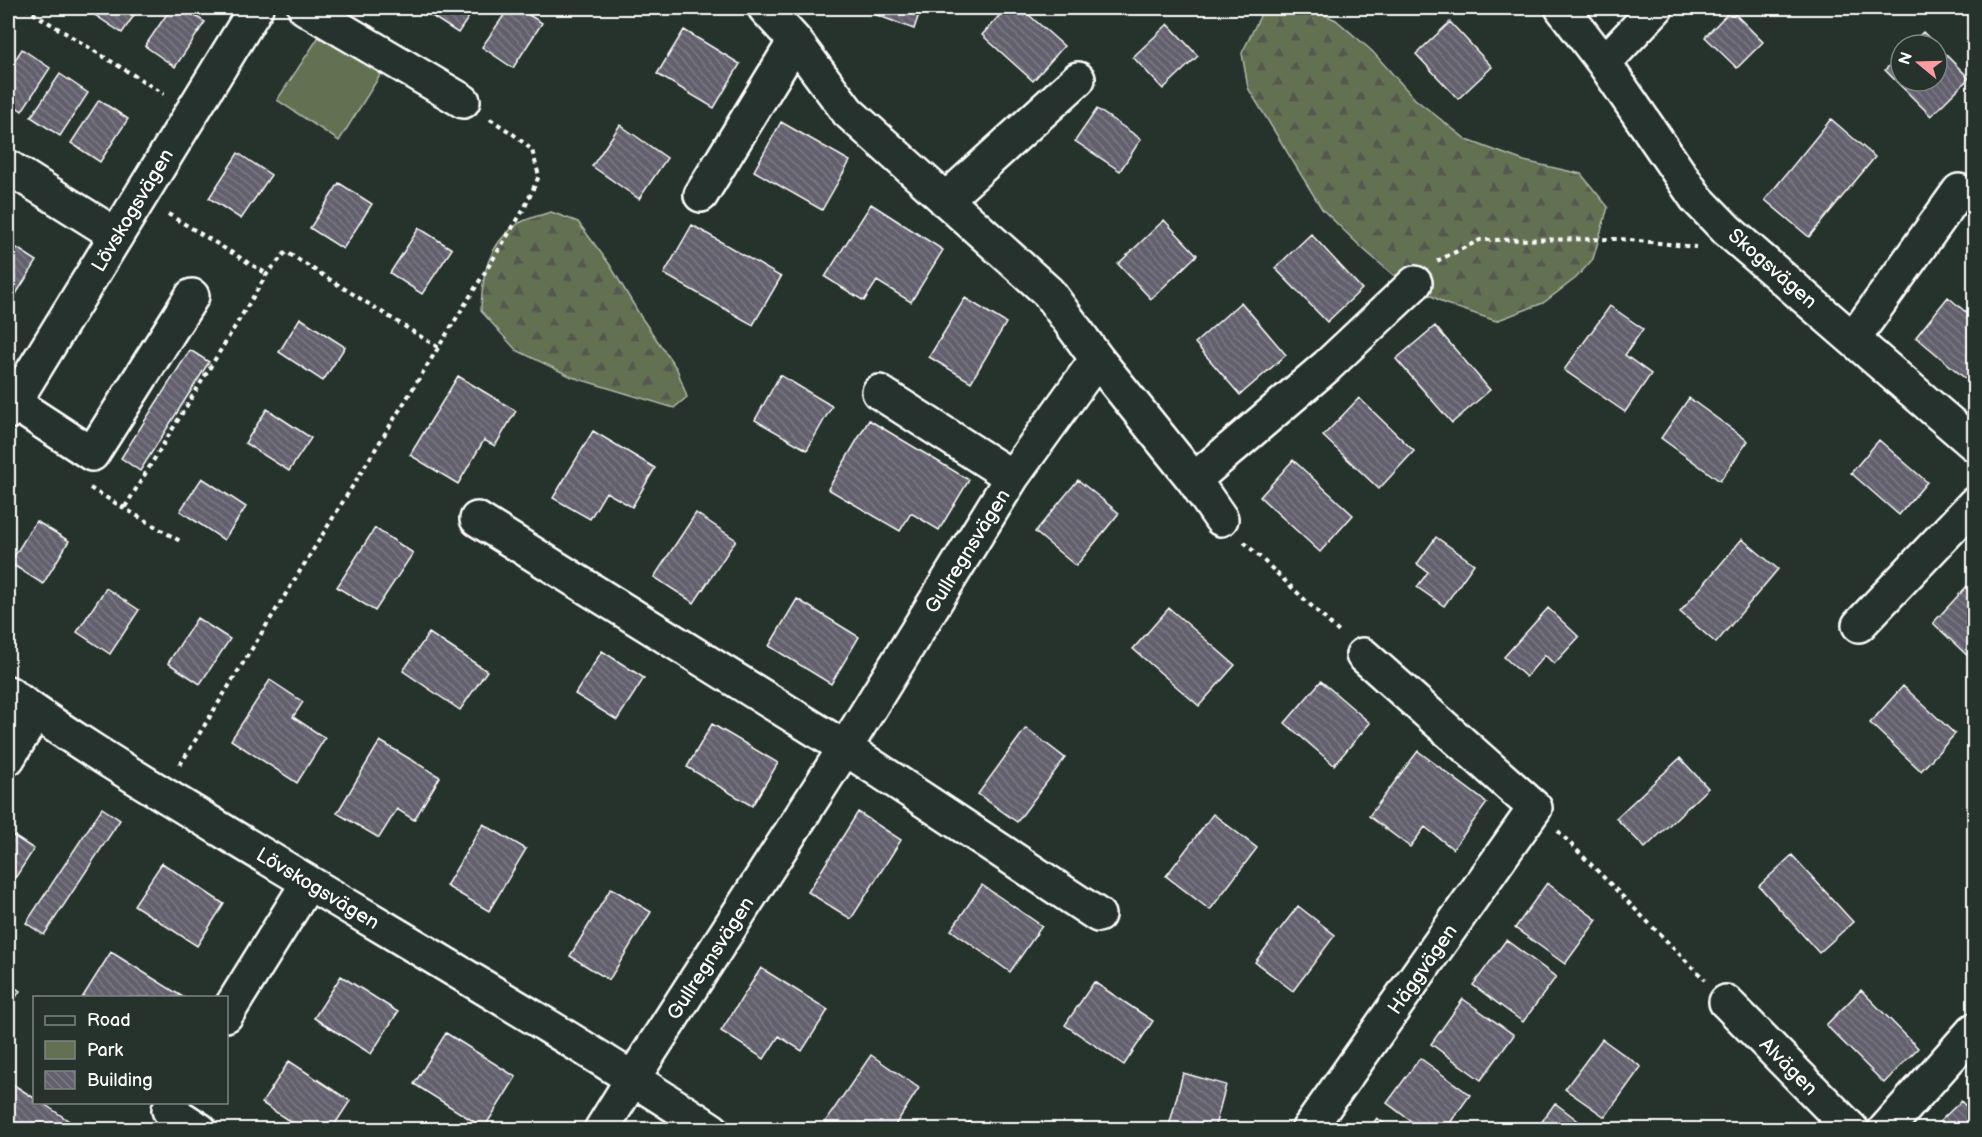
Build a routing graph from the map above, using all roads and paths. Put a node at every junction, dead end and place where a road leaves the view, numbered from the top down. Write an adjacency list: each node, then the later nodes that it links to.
1 (25, 8): 11 (path)
2 (256, 8): 11 (street, Lövskogsvägen)
3 (305, 8): 10 (street)
4 (765, 8): 7 (street)
5 (1562, 8): 8 (street, Skogsvägen)
6 (1656, 8): 8 (street)
7 (795, 41): 14 (street); 16 (street)
8 (1604, 63): 17 (street, Skogsvägen)
9 (1078, 79): 16 (street)
10 (463, 101): 23 (path)
11 (192, 111): 15 (street, Lövskogsvägen)
12 (8, 167): 18 (street)
13 (1959, 191): 22 (street)
14 (701, 195)
15 (140, 197): 18 (street, Lövskogsvägen); 19 (path)
16 (945, 200): 24 (street)
17 (1727, 230): 20 (path); 22 (street, Skogsvägen)
18 (116, 235): 26 (street, Lövskogsvägen)
19 (267, 274): 23 (path); 32 (path)
20 (1415, 283): 29 (street)
21 (192, 296): 26 (street)
22 (1854, 338): 27 (street, Skogsvägen)
23 (439, 348): 42 (path)
24 (1097, 359): 28 (street, Gullregnsvägen); 29 (street)
25 (879, 392): 28 (street)
26 (10, 408)
27 (1974, 444)
28 (1012, 477): 40 (street, Gullregnsvägen)
29 (1194, 480): 34 (street)
30 (86, 486): 32 (path)
31 (1974, 504): 36 (street)
32 (125, 507): 35 (path)
33 (477, 519): 40 (street)
34 (1221, 519): 37 (path)
35 (180, 541)
36 (1860, 625)
37 (1363, 655): 43 (street)
38 (8, 693): 39 (street, Lövskogsvägen)
39 (35, 713): 41 (street); 42 (street, Lövskogsvägen)
40 (846, 748): 45 (street); 49 (street, Gullregnsvägen)
41 (8, 758)
42 (162, 794): 44 (street, Lövskogsvägen)
43 (1535, 807): 46 (path); 54 (street, Häggvägen)
44 (308, 883): 47 (street); 49 (street, Lövskogsvägen)
45 (1098, 915)
46 (1726, 1002): 55 (street, Alvägen)
47 (228, 1013)
48 (1974, 1030): 56 (street)
49 (633, 1078): 52 (street); 53 (street, Lövskogsvägen)
50 (172, 1104): 51 (street)
51 (200, 1130)
52 (601, 1130)
53 (712, 1130)
54 (1308, 1130)
55 (1852, 1130)
56 (1886, 1130)

